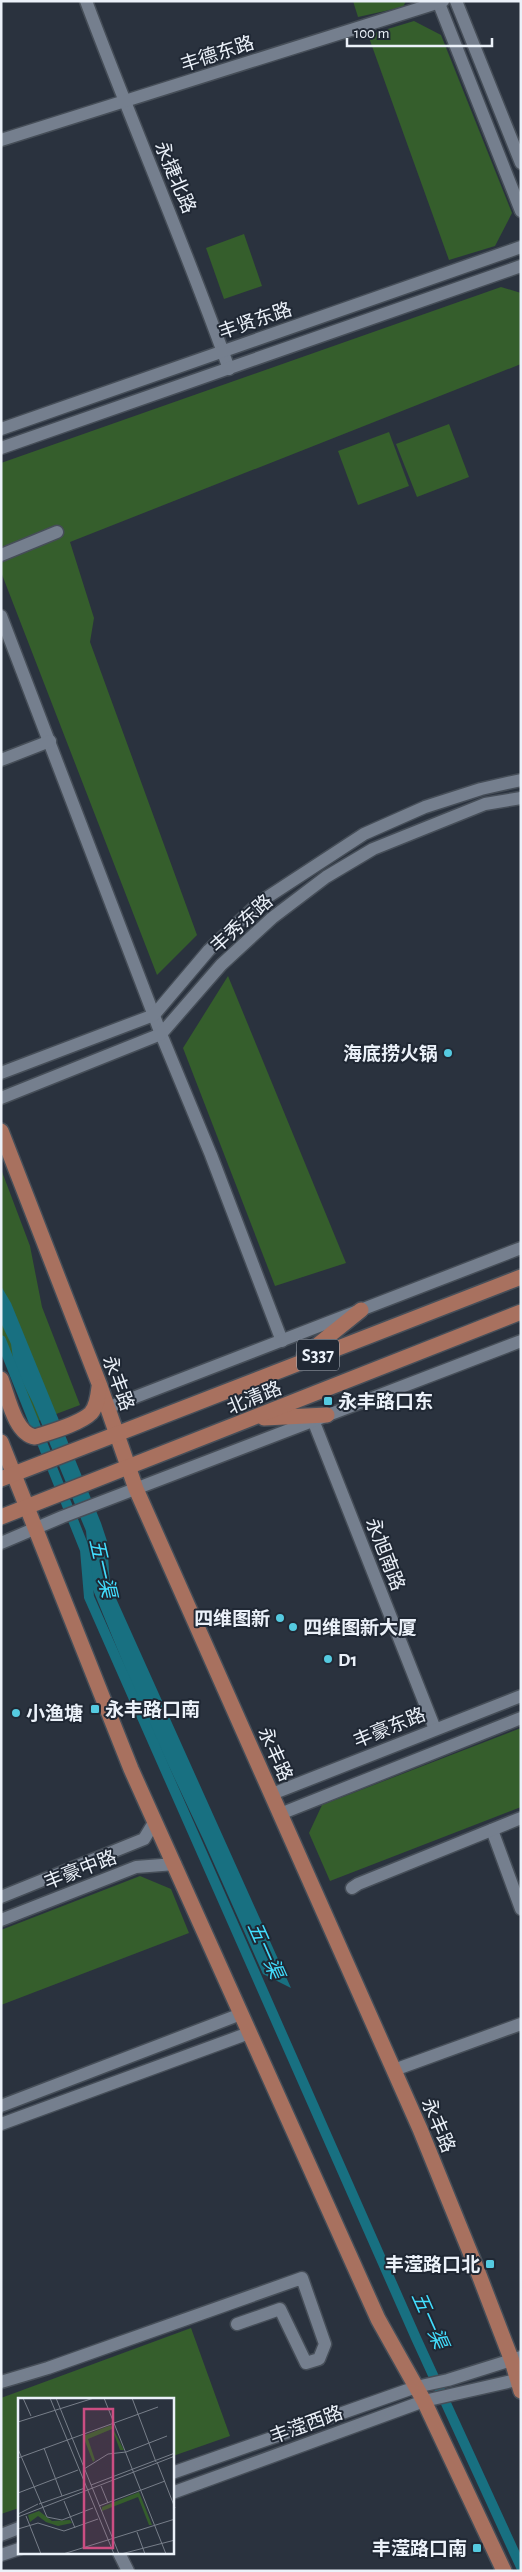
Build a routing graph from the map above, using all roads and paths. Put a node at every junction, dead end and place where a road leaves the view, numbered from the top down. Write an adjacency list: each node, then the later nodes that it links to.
1 (86, 1): 4 (street, 永捷北路)
2 (456, 1): 6 (street)
3 (440, 2): 4 (street, 丰德东路); 7 (street)
4 (124, 102): 5 (street, 丰德东路); 10 (street, 永捷北路)
5 (1, 140)
6 (521, 163)
7 (521, 211)
8 (521, 247): 10 (street, 丰贤东路)
9 (521, 266): 11 (street, 丰贤东路)
10 (223, 351): 11 (street, 永捷北路); 12 (street, 丰贤东路)
11 (229, 369): 13 (street, 丰贤东路)
12 (1, 429)
13 (1, 448)
14 (57, 532): 15 (street)
15 (1, 555)
16 (1, 616): 17 (street)
17 (50, 741): 18 (street); 21 (street)
18 (1, 760)
19 (521, 780): 21 (street, 丰秀东路)
20 (521, 798): 22 (street, 丰秀东路)
21 (154, 1015): 22 (street); 23 (street, 丰秀东路)
22 (161, 1034): 24 (street, 丰秀东路); 30 (street)
23 (1, 1073)
24 (1, 1098)
25 (1, 1131): 34 (main road, 永丰路)
26 (521, 1248): 28 (street)
27 (521, 1277): 32 (main road, 北清路 / S337)
28 (361, 1310): 30 (street); 32 (main road)
29 (521, 1312): 37 (main road, 北清路 / S337)
30 (282, 1340): 35 (street)
31 (521, 1341): 36 (street)
32 (292, 1365): 39 (main road, 北清路 / S337)
33 (1, 1379): 34 (main road)
34 (100, 1386): 35 (main road, 永丰路)
35 (107, 1408): 39 (main road, 永丰路)
36 (327, 1415): 37 (main road); 38 (street)
37 (253, 1419): 41 (main road, 北清路 / S337)
38 (313, 1420): 43 (street); 50 (street, 永旭南路)
39 (116, 1434): 41 (main road, 永丰路); 42 (main road, 北清路 / S337)
40 (2, 1446): 42 (main road)
41 (130, 1467): 43 (main road, 永丰路); 44 (main road, 北清路)
42 (8, 1476): 44 (main road)
43 (136, 1490): 46 (street); 51 (main road, 永丰路)
44 (27, 1507): 45 (main road, 北清路); 46 (main road)
45 (1, 1517)
46 (34, 1530): 47 (street); 54 (main road)
47 (1, 1543)
48 (521, 1696): 50 (street, 丰豪东路)
49 (521, 1718): 52 (street)
50 (435, 1730): 51 (street, 丰豪东路)
51 (272, 1794): 52 (main road, 永丰路)
52 (280, 1814): 64 (main road, 永丰路)
53 (521, 1818): 55 (street)
54 (156, 1821): 56 (main road); 58 (street, 丰豪中路)
55 (492, 1830): 57 (street); 59 (street)
56 (176, 1864): 60 (street, 丰豪中路); 61 (main road)
57 (352, 1888)
58 (1, 1897)
59 (520, 1906)
60 (1, 1920)
61 (241, 2014): 63 (main road); 65 (street)
62 (521, 2024): 64 (street)
63 (249, 2033): 66 (street); 71 (main road)
64 (394, 2070): 68 (main road, 永丰路)
65 (1, 2106)
66 (1, 2124)
67 (237, 2324): 69 (street)
68 (516, 2359): 70 (main road, 永丰路); 71 (street, 丰滢西路)
69 (1, 2382)
70 (519, 2383): 72 (street, 丰滢西路)
71 (416, 2386): 72 (main road); 73 (street, 丰滢西路)
72 (424, 2401): 74 (street, 丰滢西路); 81 (main road)
73 (174, 2472)
74 (174, 2492)
75 (18, 2528): 76 (street)
76 (1, 2535)
77 (18, 2549): 79 (street)
78 (120, 2554): 80 (street)
79 (1, 2555)
80 (128, 2571)
81 (504, 2571)

